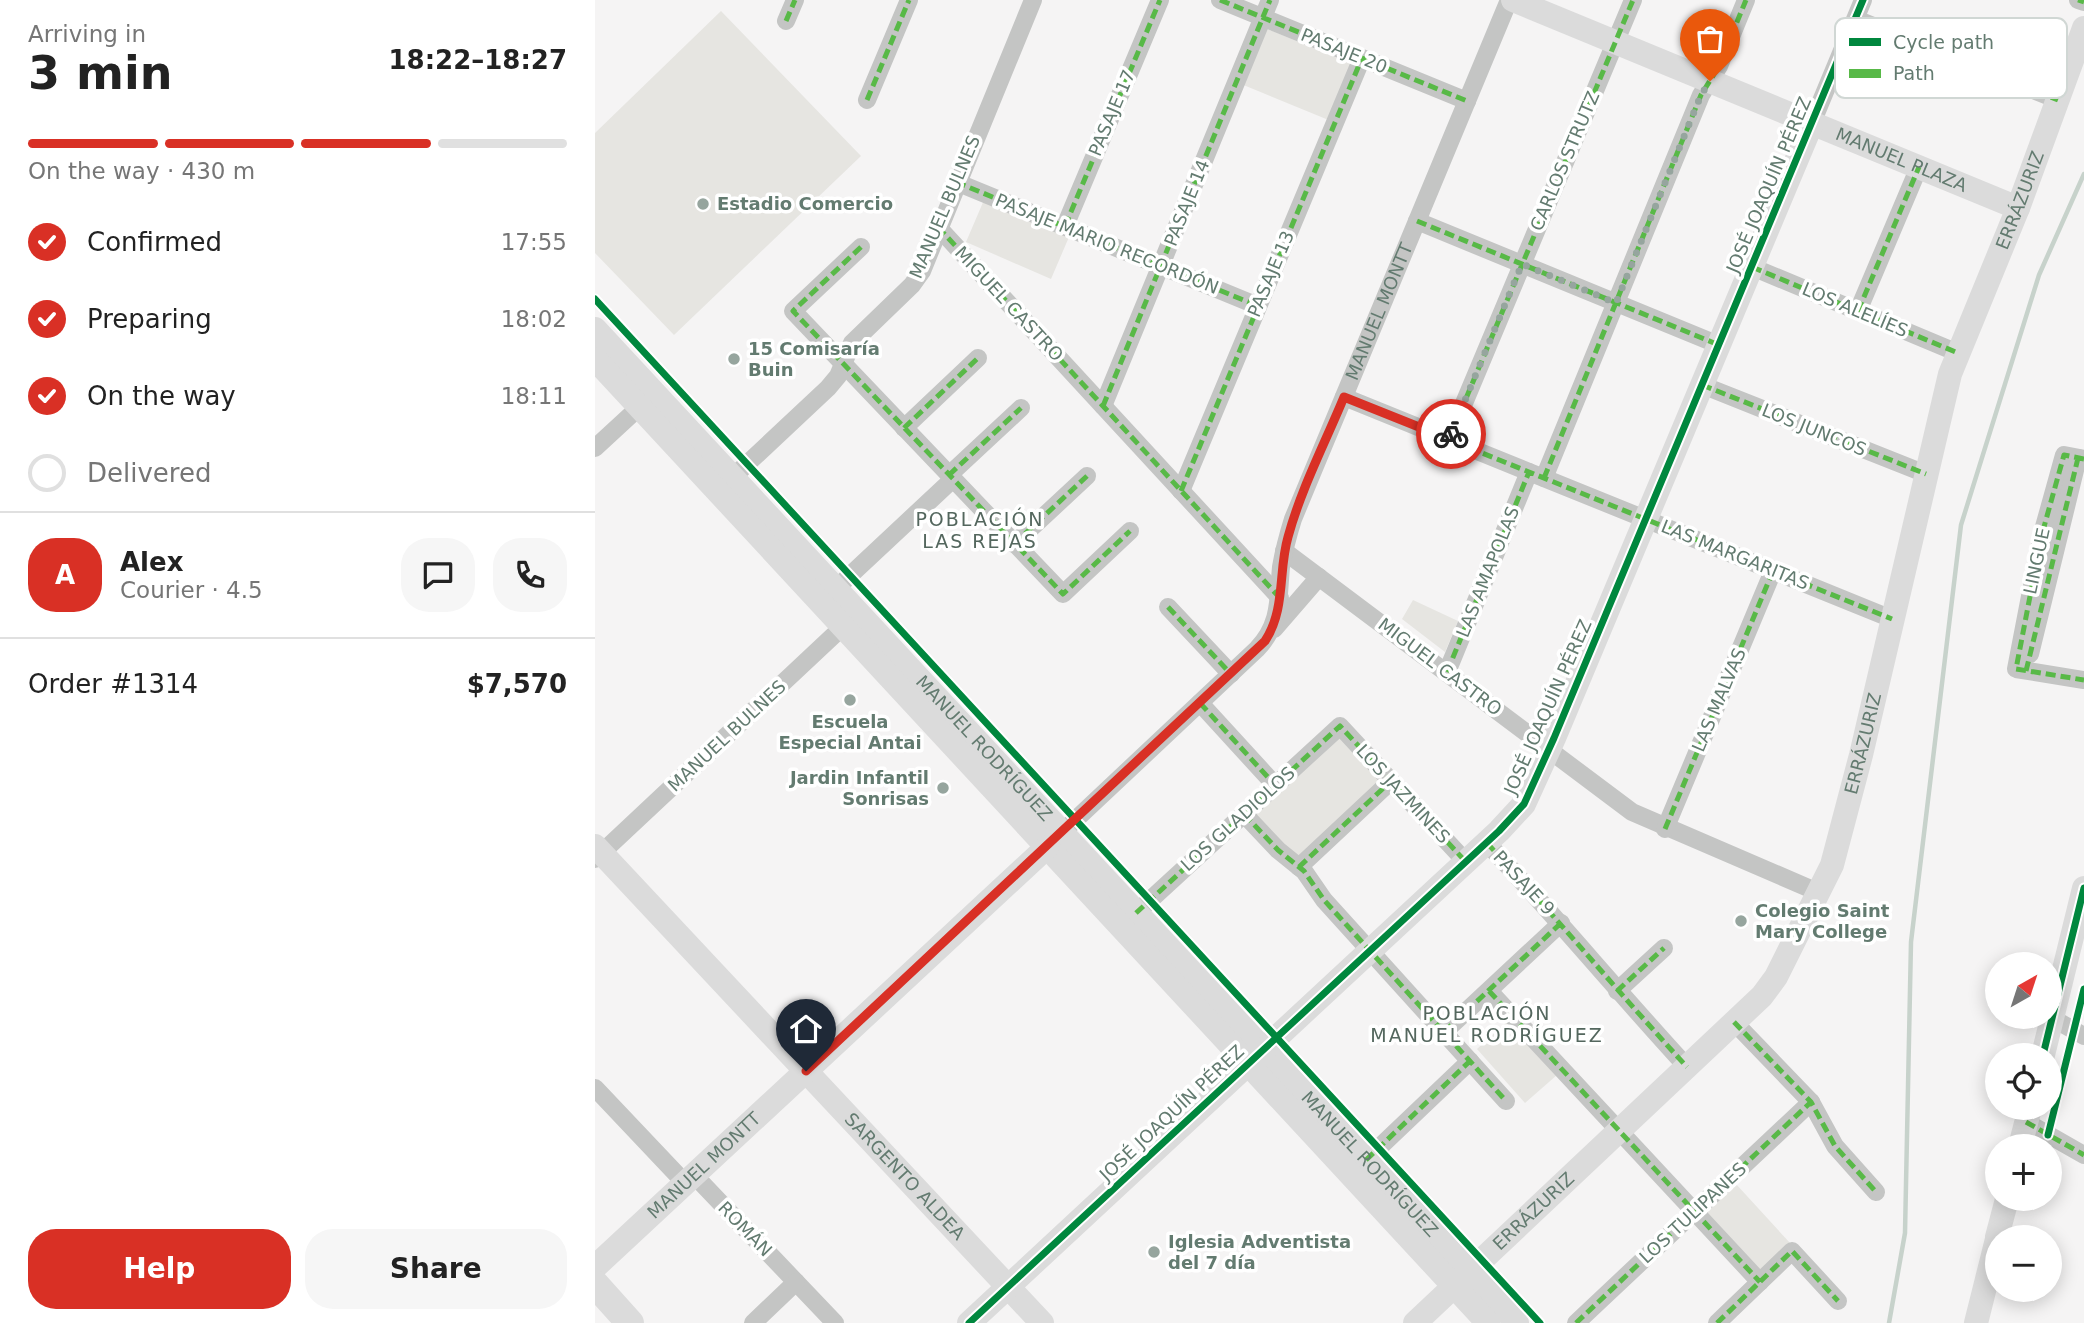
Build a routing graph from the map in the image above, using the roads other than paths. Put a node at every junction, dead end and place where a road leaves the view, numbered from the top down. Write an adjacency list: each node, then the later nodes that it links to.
1 (795, 0): 15 (street)
2 (909, 0): 23 (street)
3 (1033, 0): 28 (street, MANUEL BULNES)
4 (1160, 0): 31 (street, PASAJE 17)
5 (1220, 0): 13 (street, PASAJE 20)
6 (1271, 0): 13 (street, PASAJE 14)
7 (1511, 0): 17 (street, MANUEL PLAZA); 25 (street, MANUEL MONTT)
8 (1633, 0): 17 (street, CARLOS STRUTZ)
9 (1746, 0): 21 (street, LAS AMAPOLAS)
10 (1863, 0): 14 (street, JOSÉ JOAQUÍN PÉREZ)
11 (2078, 0): 12 (street)
12 (2084, 2)
13 (1263, 18): 18 (street, PASAJE 20); 35 (street, PASAJE 14)
14 (1856, 18)
15 (786, 21)
16 (2084, 28): 20 (street, ERRÁZURIZ)
17 (1615, 42): 21 (street, MANUEL PLAZA); 34 (street, CARLOS STRUTZ)
18 (1362, 58): 25 (street, PASAJE 20); 38 (street, PASAJE 13)
19 (1835, 69): 26 (street, JOSÉ JOAQUÍN PÉREZ)
20 (2067, 75)
21 (1710, 81): 26 (street, MANUEL PLAZA); 37 (street, LAS AMAPOLAS)
22 (2053, 98): 24 (street)
23 (867, 100)
24 (2058, 100): 29 (street, ERRÁZURIZ)
25 (1467, 101): 30 (street, MANUEL MONTT)
26 (1812, 123): 27 (street, MANUEL PLAZA); 36 (street, JOSÉ JOAQUÍN PÉREZ)
27 (1919, 167): 29 (street, MANUEL PLAZA); 39 (street)
28 (957, 182): 31 (street, PASAJE MARIO RECORDÓN); 32 (street, MANUEL BULNES)
29 (2018, 208): 42 (street, ERRÁZURIZ)
30 (1417, 221): 34 (street); 47 (street, MANUEL MONTT)
31 (1065, 226): 35 (street, PASAJE MARIO RECORDÓN)
32 (938, 227): 45 (street, MANUEL BULNES); 49 (street, MIGUEL CASTRO)
33 (861, 247): 45 (street)
34 (1522, 264): 37 (street); 52 (street, CARLOS STRUTZ)
35 (1161, 266): 38 (street, PASAJE MARIO RECORDÓN); 49 (street, PASAJE 14)
36 (1752, 267): 39 (street, LOS ALELÍES); 41 (street, JOSÉ JOAQUÍN PÉREZ)
37 (1616, 303): 41 (street); 56 (street, LAS AMAPOLAS)
38 (1258, 306): 60 (street, PASAJE 13)
39 (1858, 312): 42 (street, LOS ALELÍES)
40 (595, 329): 48 (street, MANUEL RODRÍGUEZ)
41 (1719, 345): 46 (street, JOSÉ JOAQUÍN PÉREZ)
42 (1958, 353): 55 (street, ERRÁZURIZ)
43 (978, 358): 51 (street)
44 (595, 359): 48 (street, MANUEL RODRÍGUEZ)
45 (843, 364): 51 (street); 58 (street, MANUEL BULNES)
46 (1702, 385): 55 (street, LOS JUNCOS); 61 (street, JOSÉ JOAQUÍN PÉREZ)
47 (1344, 397): 52 (street, LAS MARGARITAS); 64 (street, MANUEL MONTT)
48 (647, 400): 53 (street); 58 (street, MANUEL RODRÍGUEZ); 67 (street, MANUEL RODRÍGUEZ)
49 (1103, 406): 60 (street, MIGUEL CASTRO)
50 (1021, 408): 59 (street)
51 (904, 428): 59 (street)
52 (1449, 439): 56 (street, LAS MARGARITAS)
53 (595, 448)
54 (2075, 457): 75 (street, LINGUE)
55 (1926, 474): 71 (street, ERRÁZURIZ)
56 (1537, 475): 61 (street, LAS MARGARITAS); 73 (street, LAS AMAPOLAS)
57 (1087, 476): 63 (street)
58 (733, 477): 67 (street, MANUEL RODRÍGUEZ)
59 (951, 477): 63 (street); 67 (street)
60 (1181, 491): 68 (street, MIGUEL CASTRO)
61 (1646, 519): 65 (street, LAS MARGARITAS); 78 (street, JOSÉ JOAQUÍN PÉREZ)
62 (1130, 531): 63 (street)
63 (1014, 544)
64 (1284, 551): 66 (street, MIGUEL CASTRO); 68 (street, MANUEL MONTT)
65 (1773, 571): 71 (street, LAS MARGARITAS); 82 (street, LAS MALVAS)
66 (1319, 577): 72 (street, MANUEL MONTT); 73 (street, MIGUEL CASTRO)
67 (829, 596): 70 (street, MANUEL RODRÍGUEZ)
68 (1280, 598): 72 (street, MANUEL MONTT)
69 (1168, 607): 74 (street)
70 (851, 620): 83 (street, MANUEL RODRÍGUEZ); 85 (street, MANUEL BULNES)
71 (1892, 620): 89 (street, ERRÁZURIZ)
72 (1272, 631): 74 (street, MANUEL MONTT)
73 (1447, 672): 78 (street, MIGUEL CASTRO)
74 (1231, 674): 76 (street, MANUEL MONTT)
75 (2084, 680)
76 (1200, 703): 80 (street); 83 (street, MANUEL MONTT)
77 (1340, 726): 79 (street, LOS JAZMINES); 80 (street, LOS GLADIOLOS)
78 (1549, 750): 82 (street, MIGUEL CASTRO); 84 (street, JOSÉ JOAQUÍN PÉREZ)
79 (1391, 781): 86 (street, LOS JAZMINES); 87 (street)
80 (1275, 785): 81 (street, LOS GLADIOLOS)
81 (1244, 814): 87 (street); 90 (street, LOS GLADIOLOS)
82 (1665, 829): 89 (street, MIGUEL CASTRO)
83 (1054, 840): 90 (street, MANUEL RODRÍGUEZ); 101 (street, MANUEL RODRÍGUEZ); 104 (street, MANUEL MONTT)
84 (1487, 843): 86 (street, JOSÉ JOAQUÍN PÉREZ); 91 (street, PASAJE 9)
85 (597, 852): 104 (street, SARGENTO ALDEA)
86 (1466, 862): 93 (street, JOSÉ JOAQUÍN PÉREZ)
87 (1299, 867): 93 (street)
88 (2084, 888): 94 (street)
89 (1821, 893): 97 (street, ERRÁZURIZ)
90 (1136, 912): 101 (street, MANUEL RODRÍGUEZ)
91 (1562, 923): 95 (street); 96 (street, PASAJE 9)
92 (1664, 948): 96 (street)
93 (1370, 952): 99 (street); 101 (street, JOSÉ JOAQUÍN PÉREZ)
94 (2062, 977)
95 (1489, 991): 99 (street); 109 (street)
96 (1617, 991): 103 (street, PASAJE 9)
97 (1734, 1022): 103 (street, ERRÁZURIZ); 107 (street)
98 (2062, 1024): 100 (street)
99 (1444, 1032): 102 (street)
100 (2084, 1036)
101 (1256, 1057): 111 (street, MANUEL RODRÍGUEZ); 116 (street, MANUEL RODRÍGUEZ); 120 (street, JOSÉ JOAQUÍN PÉREZ)
102 (1470, 1061): 106 (street); 111 (street)
103 (1687, 1067): 109 (street, ERRÁZURIZ)
104 (806, 1071): 112 (street, MANUEL MONTT); 120 (street, SARGENTO ALDEA)
105 (595, 1088): 112 (street, ROMÁN)
106 (1506, 1101)
107 (1811, 1102): 113 (street); 114 (street, LOS TULIPANES)
108 (2035, 1120): 110 (street)
109 (1619, 1131): 114 (street); 116 (street, ERRÁZURIZ)
110 (2084, 1155)
111 (1366, 1160): 116 (street, MANUEL RODRÍGUEZ)
112 (690, 1179): 115 (street, MANUEL MONTT); 117 (street, ROMÁN)
113 (1877, 1192)
114 (1694, 1212): 118 (street); 133 (street, LOS TULIPANES)
115 (595, 1267)
116 (1462, 1279): 130 (street, ERRÁZURIZ); 131 (street, MANUEL RODRÍGUEZ); 132 (street, MANUEL RODRÍGUEZ)
117 (796, 1282): 126 (street); 127 (street, ROMÁN)
118 (1760, 1282): 122 (street); 134 (street)
119 (595, 1284): 125 (main road)
120 (1008, 1287): 128 (street, JOSÉ JOAQUÍN PÉREZ); 129 (street, SARGENTO ALDEA)
121 (1985, 1287): 135 (street)
122 (1838, 1301)
123 (595, 1319): 124 (main road)
124 (621, 1323)
125 (630, 1323)
126 (753, 1323)
127 (835, 1323)
128 (969, 1323)
129 (1042, 1323)
130 (1415, 1323)
131 (1488, 1323)
132 (1517, 1323)
133 (1576, 1323)
134 (1717, 1323)
135 (1976, 1323)

